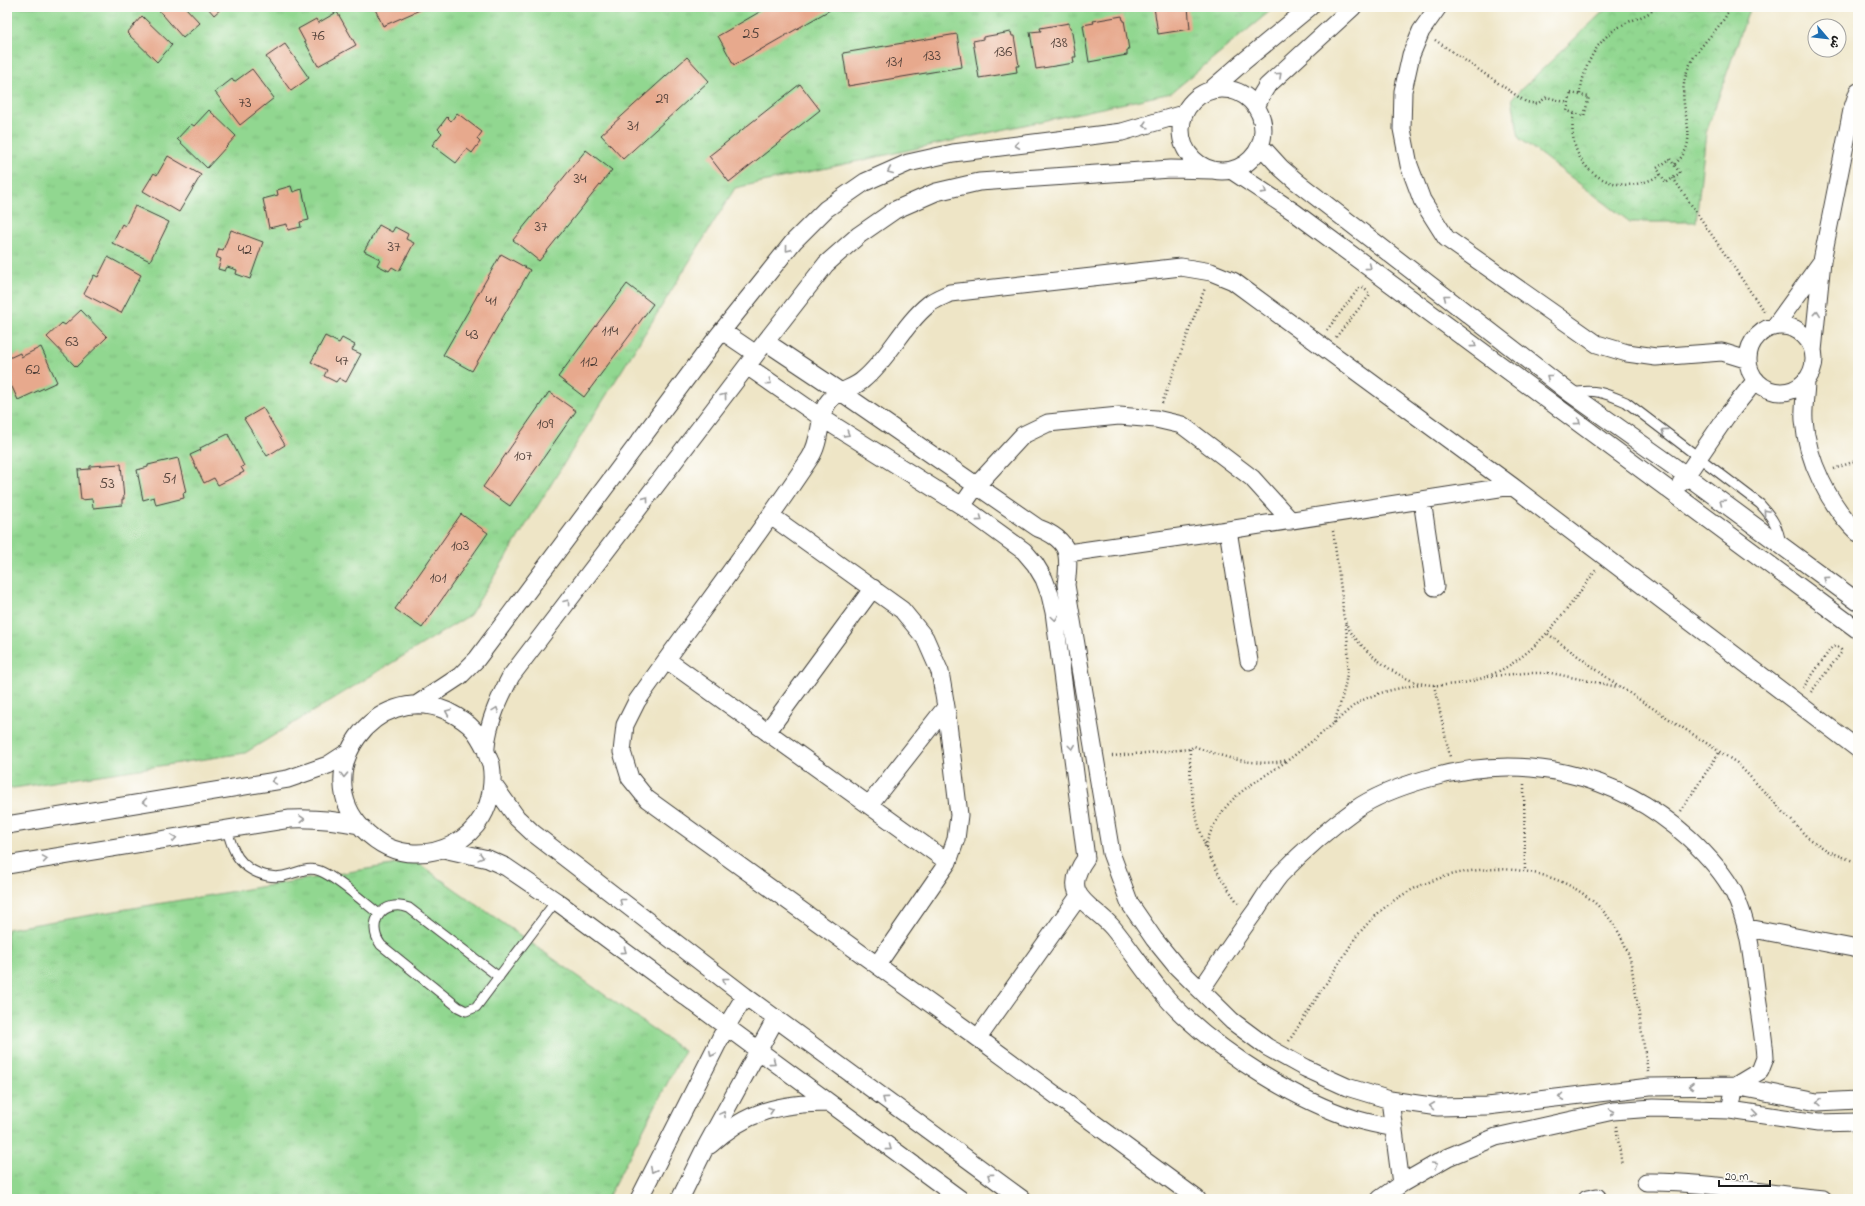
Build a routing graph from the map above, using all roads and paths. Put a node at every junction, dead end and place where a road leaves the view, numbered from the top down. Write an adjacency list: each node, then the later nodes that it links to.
1 (1310, 7): 7 (street)
2 (1353, 7): 11 (street, one-way to 2)
3 (1438, 7): 6 (street)
4 (1657, 7): 9 (path)
5 (1731, 7): 15 (path)
6 (1421, 31): 10 (path); 27 (street)
7 (1212, 89): 11 (street); 12 (street)
8 (1858, 92): 20 (street)
9 (1580, 94): 10 (path); 13 (path)
10 (1568, 103): 13 (path)
11 (1256, 107): 14 (street)
12 (1183, 114): 16 (street); 23 (street, one-way to 23)
13 (1574, 114): 18 (path)
14 (1260, 145): 17 (street); 31 (street, one-way to 14)
15 (1675, 164): 18 (path); 19 (path)
16 (1211, 170): 17 (street); 26 (street)
17 (1231, 170): 40 (street, one-way to 40)
18 (1660, 175): 19 (path)
19 (1673, 178): 22 (path)
20 (1822, 261): 22 (street); 25 (street, one-way to 20)
21 (1211, 272): 24 (street); 30 (street); 33 (path)
22 (1771, 328): 25 (street); 27 (street)
23 (722, 331): 26 (street); 66 (street)
24 (1321, 346): 24 (path); 39 (street)
25 (1813, 351): 29 (street)
26 (756, 354): 30 (street); 32 (street, one-way to 32); 70 (street, one-way to 26)
27 (1748, 360): 28 (street)
28 (1756, 380): 29 (street); 34 (street)
29 (1806, 380): 36 (street)
30 (841, 392): 32 (street); 38 (street)
31 (1570, 393): 34 (lane, one-way to 31); 37 (street)
32 (822, 418): 42 (street, one-way to 42); 44 (street)
33 (1156, 418): 38 (street); 45 (street)
34 (1698, 456): 37 (street); 49 (lane, one-way to 34)
35 (1858, 460): 36 (path)
36 (1819, 474): 48 (street)
37 (1687, 476): 40 (street); 49 (street, one-way to 37)
38 (976, 486): 42 (street); 46 (street)
39 (1512, 486): 41 (street); 52 (street)
40 (1673, 493): 57 (street)
41 (1422, 500): 43 (street); 53 (street)
42 (962, 506): 50 (street, one-way to 50)
43 (1331, 515): 45 (street); 56 (path)
44 (771, 516): 54 (street); 59 (street)
45 (1291, 521): 47 (street)
46 (1038, 528): 50 (street); 51 (street)
47 (1228, 530): 51 (street); 60 (street)
48 (1858, 533)
49 (1781, 546): 55 (street, one-way to 49)
50 (1024, 551): 88 (street, one-way to 88)
51 (1068, 553): 75 (street)
52 (1606, 557): 58 (path); 65 (street)
53 (1435, 586)
54 (873, 588): 67 (street); 69 (street)
55 (1858, 602)
56 (1345, 621): 62 (path); 68 (path)
57 (1858, 630)
58 (1548, 634): 61 (path); 64 (path)
59 (667, 660): 69 (street); 99 (street)
60 (1249, 661)
61 (1490, 676): 63 (path); 64 (path)
62 (1420, 684): 63 (path); 68 (path)
63 (1434, 685): 78 (path)
64 (1620, 687): 74 (path)
65 (1798, 703): 65 (path); 72 (street)
66 (416, 705): 70 (street, one-way to 66); 73 (street)
67 (946, 708): 80 (street); 89 (street)
68 (1334, 723): 76 (path)
69 (767, 732): 80 (street)
70 (486, 748): 79 (street)
71 (1190, 749): 75 (path); 76 (path); 85 (path)
72 (1858, 749)
73 (348, 752): 81 (street, one-way to 81); 83 (street, one-way to 83)
74 (1720, 752): 82 (path); 90 (path)
75 (1096, 757): 87 (street)
76 (1291, 758): 85 (path)
77 (1524, 767): 78 (street); 82 (street); 92 (path)
78 (1453, 772): 96 (street)
79 (492, 783): 86 (street); 102 (street, one-way to 79)
80 (869, 805): 89 (street)
81 (359, 824): 84 (street, one-way to 81); 86 (street)
82 (1673, 824): 97 (street)
83 (7, 825)
84 (227, 830): 91 (street, one-way to 84); 95 (lane)
85 (1205, 847): 96 (path)
86 (443, 849): 94 (street, one-way to 94)
87 (1111, 853): 88 (street); 101 (street)
88 (1086, 858): 93 (street)
89 (948, 862): 99 (street)
90 (1858, 863)
91 (7, 866)
92 (1525, 872): 107 (path); 109 (path)
93 (1079, 896): 105 (street); 116 (street)
94 (556, 901): 100 (lane); 104 (street, one-way to 104)
95 (379, 914): 100 (lane); 100 (lane)
96 (1251, 917): 101 (street)
97 (1748, 928): 98 (street); 108 (street)
98 (1858, 949)
99 (877, 965): 105 (street)
100 (499, 977)
101 (1201, 990): 107 (street)
102 (745, 996): 103 (street); 104 (street)
103 (776, 1018): 106 (street); 124 (street, one-way to 103)
104 (726, 1027): 106 (street); 121 (street, one-way to 121)
105 (978, 1038): 125 (street)
106 (758, 1050): 112 (street, one-way to 112); 117 (street, one-way to 106)
107 (1280, 1054): 110 (street)
108 (1735, 1086): 109 (street, one-way to 109); 111 (street, one-way to 108); 113 (street)
109 (1650, 1087): 110 (street, one-way to 110)
110 (1390, 1100): 116 (street)
111 (1858, 1100)
112 (829, 1103): 117 (street, one-way to 112); 123 (street, one-way to 123)
113 (1730, 1110): 114 (street); 115 (street, one-way to 115)
114 (1613, 1111): 118 (path); 120 (street, one-way to 114)
115 (1858, 1122)
116 (1394, 1128): 120 (street)
117 (703, 1152): 122 (street)
118 (1622, 1165)
119 (1646, 1182): 127 (street)
120 (1401, 1184): 126 (street)
121 (638, 1199)
122 (680, 1199)
123 (960, 1199)
124 (1022, 1199)
125 (1197, 1199)
126 (1380, 1199)
127 (1823, 1199)

